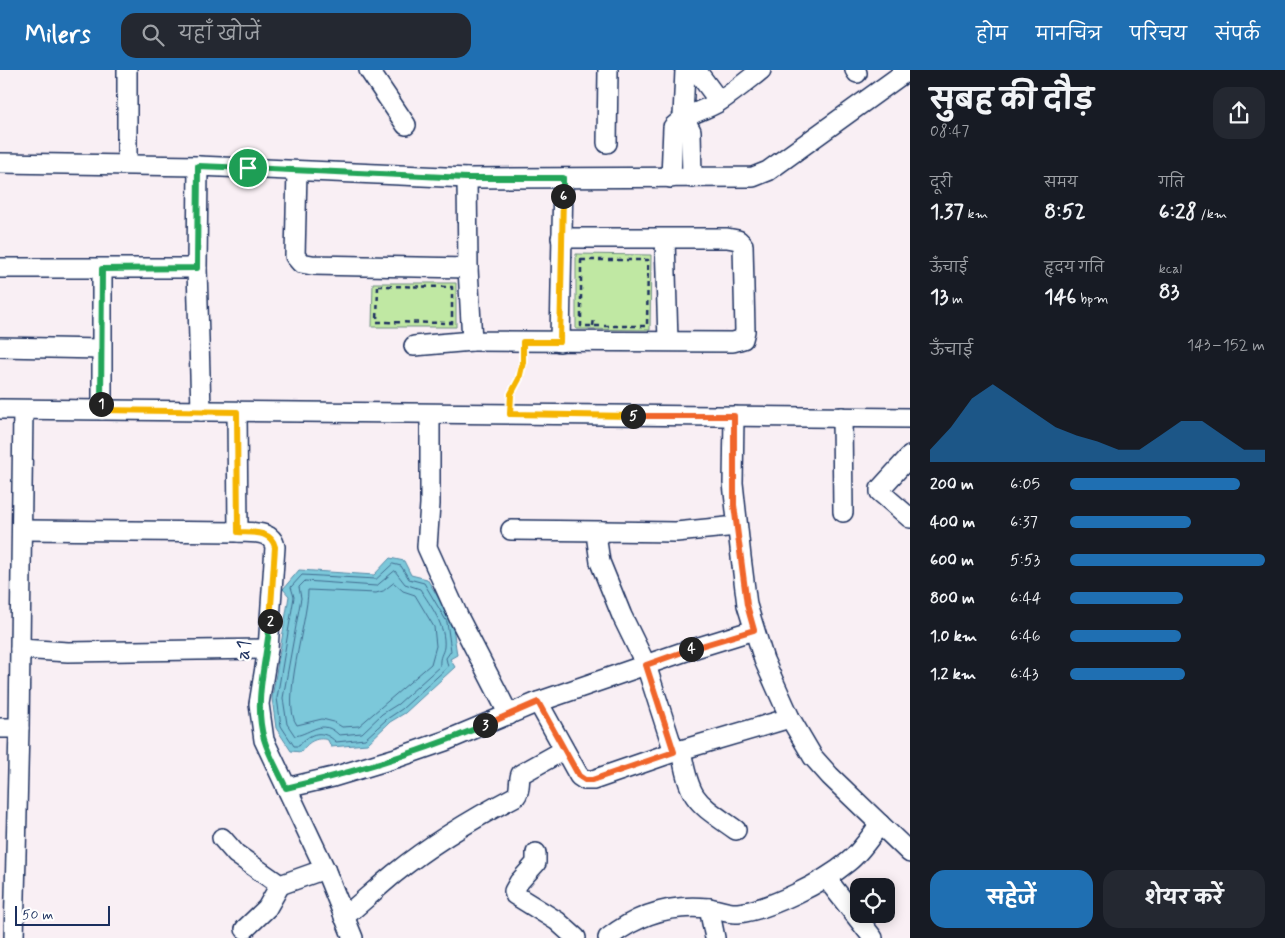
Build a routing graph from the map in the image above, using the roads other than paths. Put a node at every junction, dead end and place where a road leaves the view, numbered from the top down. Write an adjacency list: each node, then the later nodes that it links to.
1 (127, 70): 13 (street)
2 (369, 70): 10 (street)
3 (608, 70): 11 (street)
4 (685, 70): 9 (street)
5 (696, 70): 8 (street)
6 (761, 70): 8 (street)
7 (908, 70): 19 (street)
8 (719, 101): 9 (street)
9 (683, 117): 18 (street); 19 (street)
10 (406, 125)
11 (607, 143)
12 (0, 162): 13 (street)
13 (126, 164): 14 (street)
14 (198, 166): 15 (street); 23 (street)
15 (298, 171): 16 (street); 24 (street)
16 (467, 178): 17 (street); 24 (street)
17 (563, 178): 18 (street); 20 (street)
18 (671, 178): 19 (street)
19 (692, 178)
20 (561, 238): 21 (street); 28 (street)
21 (665, 239): 27 (street); 27 (street)
22 (0, 268): 25 (street)
23 (197, 268): 25 (street); 35 (street)
24 (468, 268): 26 (street)
25 (102, 269): 31 (street)
26 (472, 341): 28 (street); 29 (street)
27 (668, 341): 28 (street)
28 (560, 342)
29 (414, 346)
30 (0, 347): 31 (street)
31 (101, 350): 34 (street)
32 (0, 409): 33 (street)
33 (23, 410): 34 (street); 45 (street)
34 (102, 410): 35 (street)
35 (201, 411): 36 (street)
36 (237, 412): 37 (street); 48 (street)
37 (430, 414): 38 (street); 54 (street)
38 (734, 416): 39 (street); 44 (street)
39 (842, 417): 40 (street); 42 (street)
40 (910, 418)
41 (910, 456): 43 (street)
42 (843, 512)
43 (910, 518)
44 (737, 526): 47 (street); 49 (street)
45 (22, 530): 48 (street, a1); 50 (street)
46 (511, 530): 47 (street)
47 (602, 531): 52 (street)
48 (238, 532): 51 (street, a1)
49 (754, 630): 52 (street); 55 (street)
50 (20, 649): 51 (street); 57 (street)
51 (268, 649): 60 (street, a1)
52 (646, 665): 53 (street); 59 (street)
53 (538, 702): 54 (street); 58 (street)
54 (509, 715): 60 (street)
55 (790, 718): 59 (street); 61 (street)
56 (0, 728): 57 (street)
57 (19, 728): 72 (street)
58 (564, 750): 59 (street); 70 (street)
59 (677, 751): 62 (street)
60 (286, 788): 66 (street, a1)
61 (880, 824): 65 (street); 67 (street)
62 (736, 830)
63 (222, 838): 68 (street)
64 (536, 853): 74 (street)
65 (910, 853)
66 (326, 869): 68 (street); 70 (street, a1)
67 (826, 878): 69 (street); 77 (street)
68 (280, 885): 71 (street)
69 (709, 908): 75 (street); 76 (street)
70 (344, 917): 73 (street, a1)
71 (245, 929)
72 (14, 938)
73 (354, 938)
74 (576, 938)
75 (608, 938)
76 (715, 938)
77 (873, 938)

